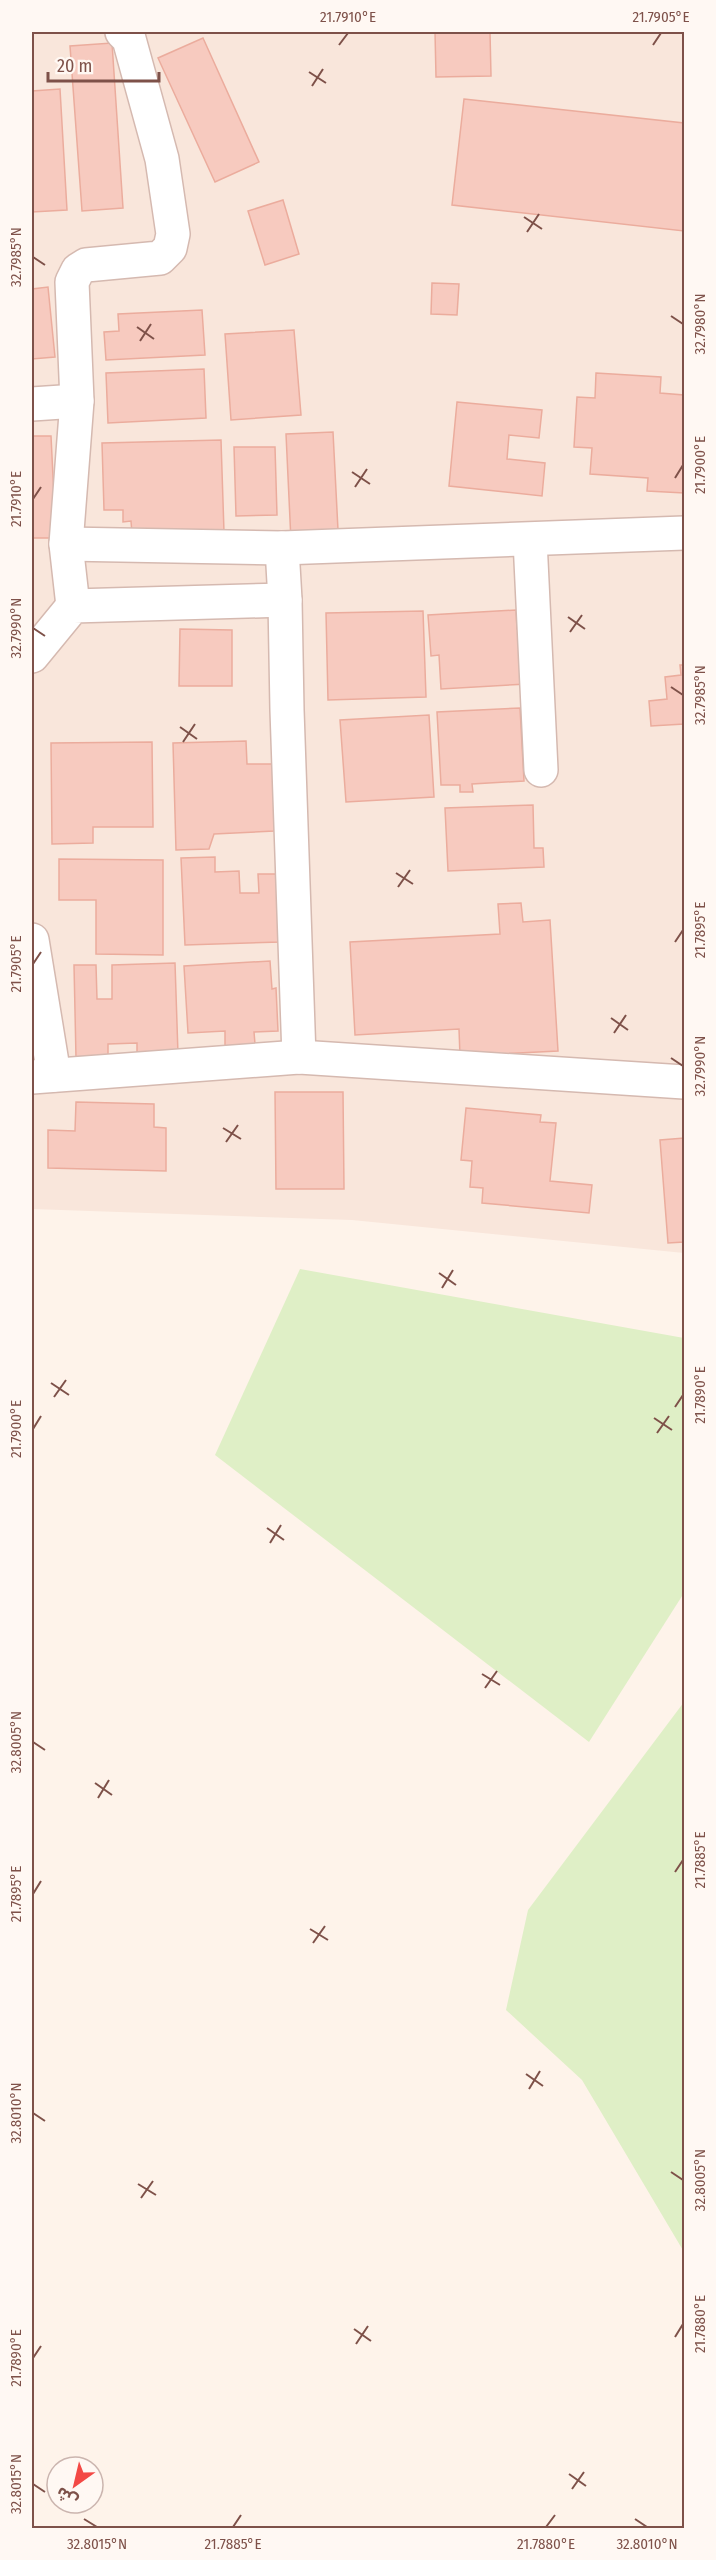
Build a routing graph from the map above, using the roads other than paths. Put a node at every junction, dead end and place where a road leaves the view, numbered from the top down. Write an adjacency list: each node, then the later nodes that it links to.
1 (123, 32): 2 (street)
2 (76, 401): 3 (street); 6 (street)
3 (32, 404)
4 (684, 533): 5 (street)
5 (530, 540): 7 (street); 11 (street)
6 (66, 544): 7 (street); 9 (street)
7 (282, 548): 8 (street)
8 (285, 600): 9 (street); 13 (street)
9 (73, 606): 10 (street)
10 (32, 656)
11 (541, 770)
12 (32, 940): 14 (street)
13 (299, 1057): 14 (street); 15 (street)
14 (43, 1076)
15 (684, 1082)

